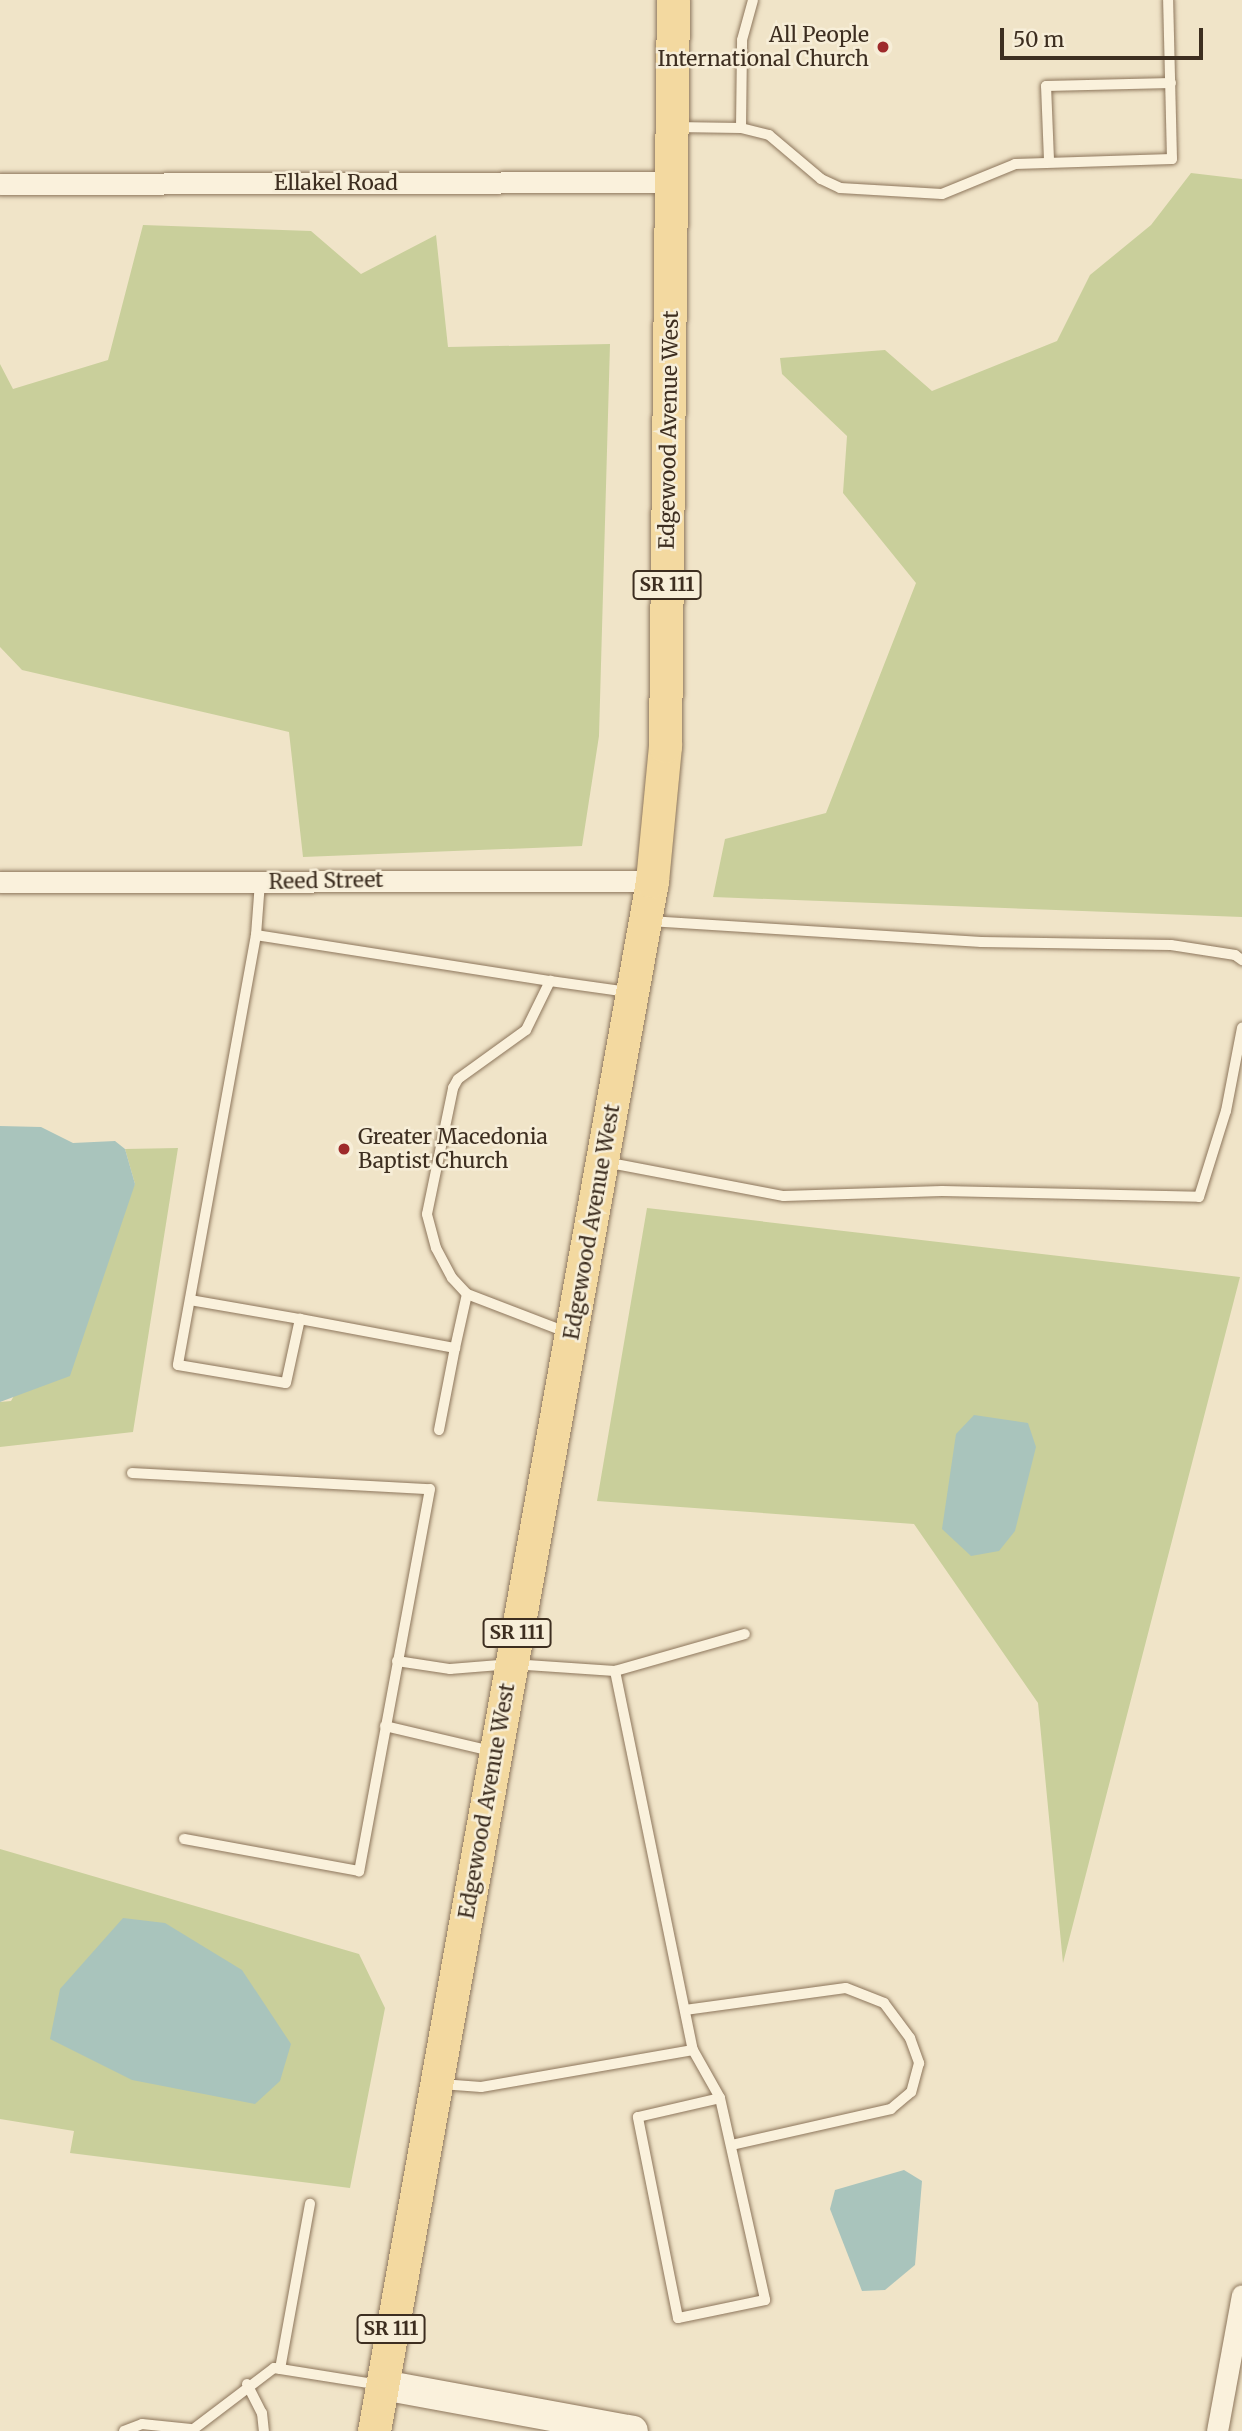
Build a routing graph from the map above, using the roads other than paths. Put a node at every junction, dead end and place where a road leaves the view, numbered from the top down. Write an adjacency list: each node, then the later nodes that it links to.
1 (673, 0): 5 (main road, Edgewood Avenue West / SR 111)
2 (753, 0): 6 (lane)
3 (1168, 0): 4 (lane)
4 (1171, 83): 7 (lane); 7 (lane)
5 (671, 127): 6 (lane); 8 (main road, Edgewood Avenue West / SR 111)
6 (741, 128): 7 (lane)
7 (1049, 160)
8 (671, 182): 9 (street, Ellakel Road); 10 (main road, Edgewood Avenue West / SR 111)
9 (0, 184)
10 (652, 881): 12 (street, Reed Street); 13 (main road, Edgewood Avenue West / SR 111)
11 (0, 882): 12 (street, Reed Street)
12 (260, 882): 14 (lane)
13 (646, 921): 15 (lane); 17 (main road, Edgewood Avenue West / SR 111)
14 (256, 935): 16 (lane); 21 (lane)
15 (1242, 960)
16 (550, 981): 17 (lane); 20 (lane)
17 (634, 993): 19 (main road, Edgewood Avenue West / SR 111)
18 (1242, 1028): 19 (lane)
19 (603, 1161): 23 (main road, Edgewood Avenue West / SR 111)
20 (467, 1294): 23 (lane); 24 (lane)
21 (190, 1300): 22 (lane); 22 (lane)
22 (299, 1319): 24 (lane)
23 (571, 1334): 29 (main road, Edgewood Avenue West / SR 111)
24 (454, 1348): 25 (lane)
25 (439, 1430)
26 (132, 1473): 28 (lane)
27 (745, 1634): 30 (lane)
28 (397, 1661): 29 (lane); 31 (lane)
29 (512, 1664): 30 (lane); 32 (main road, Edgewood Avenue West / SR 111)
30 (615, 1671): 34 (lane)
31 (385, 1726): 32 (lane); 33 (lane)
32 (496, 1752): 36 (main road, Edgewood Avenue West / SR 111)
33 (184, 1839)
34 (685, 2010): 35 (lane); 38 (lane)
35 (693, 2050): 36 (lane); 37 (lane)
36 (434, 2083): 43 (main road, Edgewood Avenue West / SR 111)
37 (720, 2098): 38 (lane); 38 (lane)
38 (731, 2146)
39 (310, 2204): 41 (lane)
40 (1242, 2295): 49 (street)
41 (279, 2369): 42 (lane); 43 (lane)
42 (247, 2384): 44 (lane); 46 (lane)
43 (383, 2385): 47 (main road, Edgewood Avenue West / SR 111); 48 (street)
44 (191, 2430): 45 (lane)
45 (124, 2431)
46 (264, 2431)
47 (374, 2431)
48 (633, 2431)
49 (1217, 2431)

